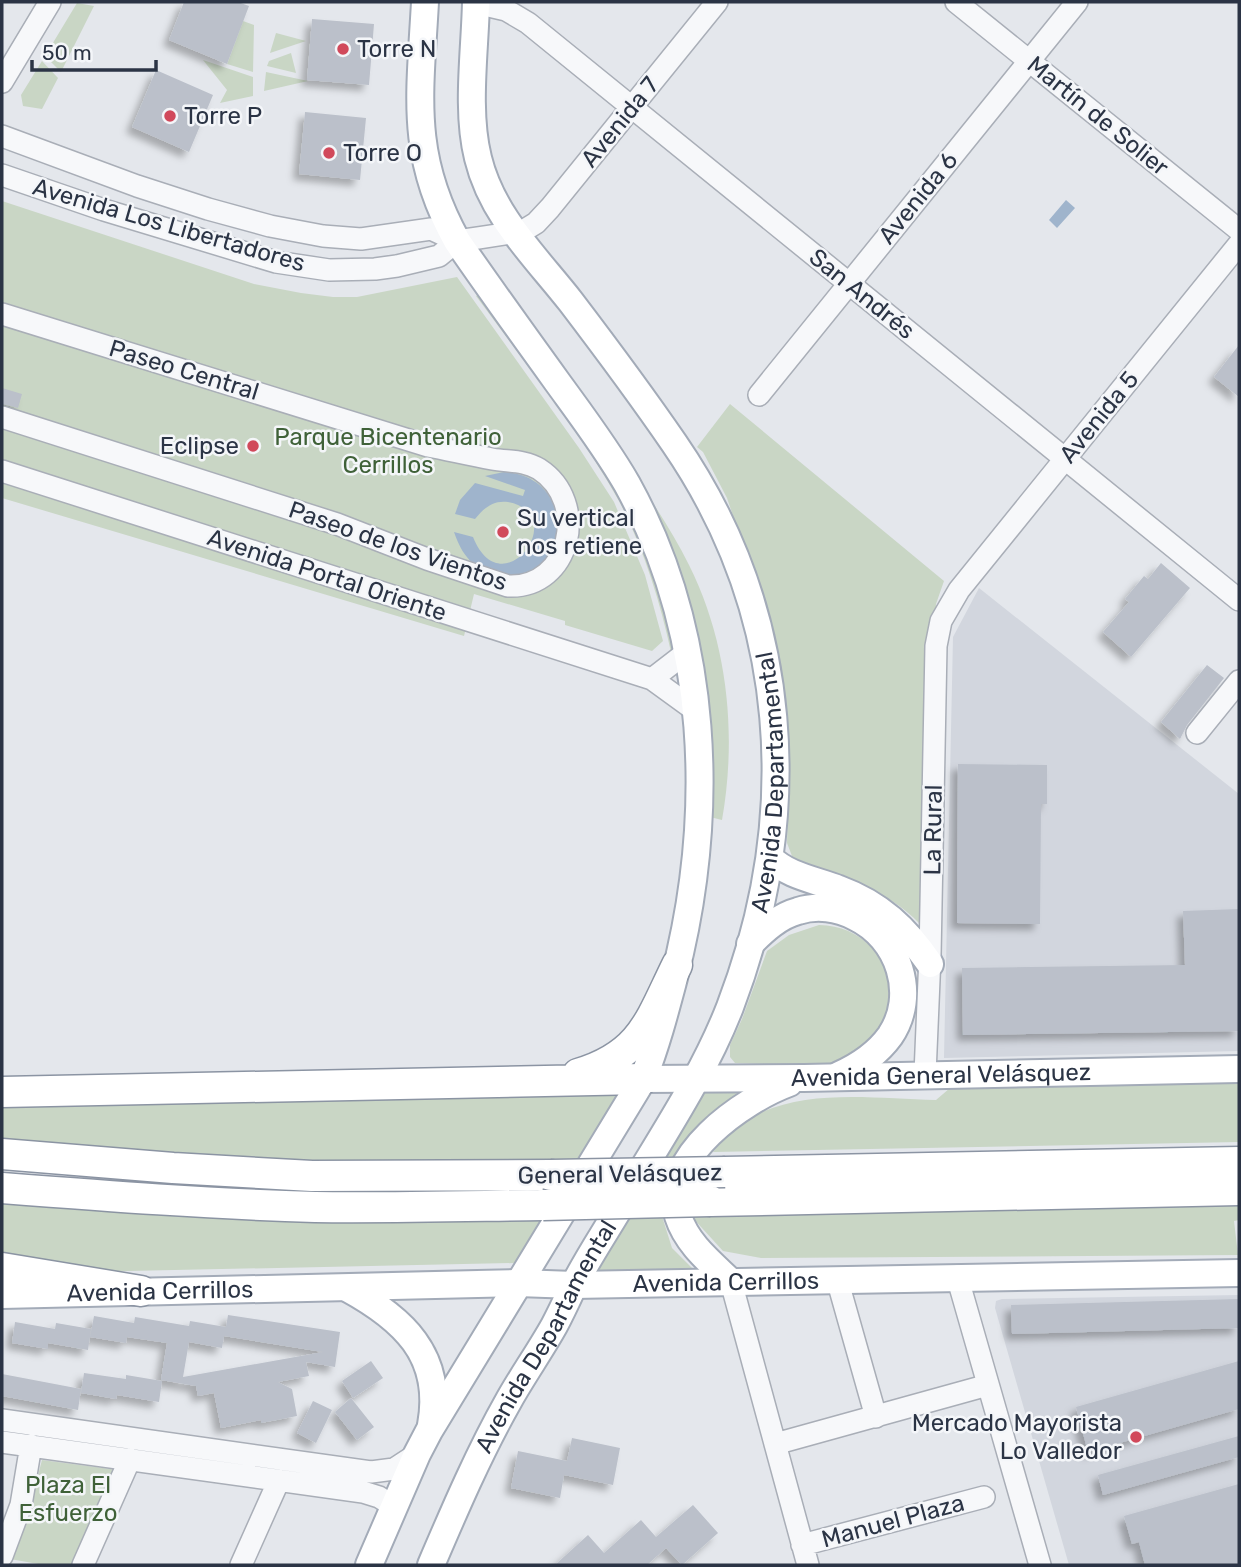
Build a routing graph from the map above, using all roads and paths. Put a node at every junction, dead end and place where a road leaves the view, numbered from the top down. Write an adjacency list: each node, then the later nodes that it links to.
1 (50, 2): 8 (street)
2 (425, 2): 16 (main road, Avenida Departamental)
3 (476, 2): 9 (street, San Andrés); 14 (main road, Avenida Departamental)
4 (718, 2): 9 (street, Avenida 7)
5 (956, 2): 7 (street, Martín de Solier)
6 (1077, 2): 7 (street, Avenida 6)
7 (1029, 61): 13 (street, Martín de Solier); 18 (street, Avenida 6)
8 (2, 82)
9 (632, 107): 14 (street, Avenida 7); 18 (street, San Andrés)
10 (2, 136): 12 (street, Avenida Los Libertadores)
11 (2, 175): 15 (street, Avenida Los Libertadores)
12 (208, 209): 15 (street); 16 (street, Avenida Los Libertadores)
13 (1239, 230)
14 (514, 233): 16 (street, Avenida Los Libertadores); 32 (main road, Avenida Departamental)
15 (199, 238): 16 (street, Avenida Los Libertadores)
16 (457, 241): 27 (main road, Avenida Departamental)
17 (1239, 244): 23 (street, Avenida 5)
18 (849, 284): 20 (street, Avenida 6); 23 (street, San Andrés)
19 (2, 314): 22 (street, Paseo Central)
20 (759, 395)
21 (2, 417): 22 (street, Paseo de los Vientos)
22 (366, 426)
23 (1065, 459): 25 (street, Avenida 5); 26 (street, San Andrés)
24 (2, 471): 28 (street, Avenida Portal Oriente)
25 (959, 590): 34 (street, La Rural)
26 (1239, 600)
27 (687, 652): 28 (street); 30 (main road, Avenida Departamental)
28 (652, 679): 30 (street, Avenida Portal Oriente)
29 (1239, 681): 31 (street)
30 (696, 711): 35 (main road, Avenida Departamental)
31 (1197, 733)
32 (770, 858): 33 (main road, Avenida Departamental); 34 (main road)
33 (750, 944): 39 (main road); 41 (main road, Avenida Departamental)
34 (930, 964): 37 (street, La Rural)
35 (677, 965): 40 (main road, Avenida Departamental); 42 (highway)
36 (1239, 1069): 37 (main road, Avenida General Velásquez)
37 (925, 1074): 39 (main road, Avenida General Velásquez)
38 (804, 1078): 39 (main road, Avenida General Velásquez); 41 (main road, Avenida General Velásquez); 52 (main road)
39 (833, 1078)
40 (643, 1079): 41 (main road, Avenida General Velásquez); 42 (highway); 53 (main road, Avenida Departamental)
41 (696, 1079): 54 (main road, Avenida Departamental)
42 (553, 1081): 43 (highway)
43 (2, 1092)
44 (2, 1154): 45 (highway, General Velásquez, bridge)
45 (1239, 1162)
46 (2, 1188): 47 (highway, General Velásquez, bridge)
47 (1239, 1190)
48 (2, 1268): 56 (highway)
49 (1239, 1273): 50 (main road, Avenida Cerrillos)
50 (957, 1276): 51 (main road, Avenida Cerrillos); 58 (street)
51 (836, 1279): 52 (main road, Avenida Cerrillos); 59 (street)
52 (731, 1282): 54 (main road, Avenida Cerrillos); 63 (street)
53 (518, 1283): 54 (main road, Avenida Cerrillos); 55 (main road, Avenida Cerrillos); 61 (main road, Avenida Departamental)
54 (574, 1285): 75 (main road, Avenida Departamental)
55 (345, 1287): 56 (main road, Avenida Cerrillos); 61 (main road)
56 (141, 1291): 57 (main road, Avenida Cerrillos)
57 (2, 1296)
58 (988, 1385): 59 (street); 76 (street)
59 (876, 1417): 63 (street)
60 (2, 1420): 65 (street)
61 (429, 1431): 65 (main road, Avenida Departamental)
62 (2, 1442): 64 (street)
63 (775, 1444): 70 (street)
64 (31, 1446): 66 (street); 71 (street)
65 (416, 1454): 69 (main road, Avenida Departamental)
66 (130, 1459): 67 (street); 72 (street)
67 (279, 1480): 69 (street); 73 (street)
68 (984, 1497): 70 (street, Manuel Plaza)
69 (393, 1506): 74 (main road, Avenida Departamental)
70 (805, 1555)
71 (2, 1556)
72 (83, 1565)
73 (241, 1565)
74 (369, 1565)
75 (431, 1565)
76 (1040, 1565)

